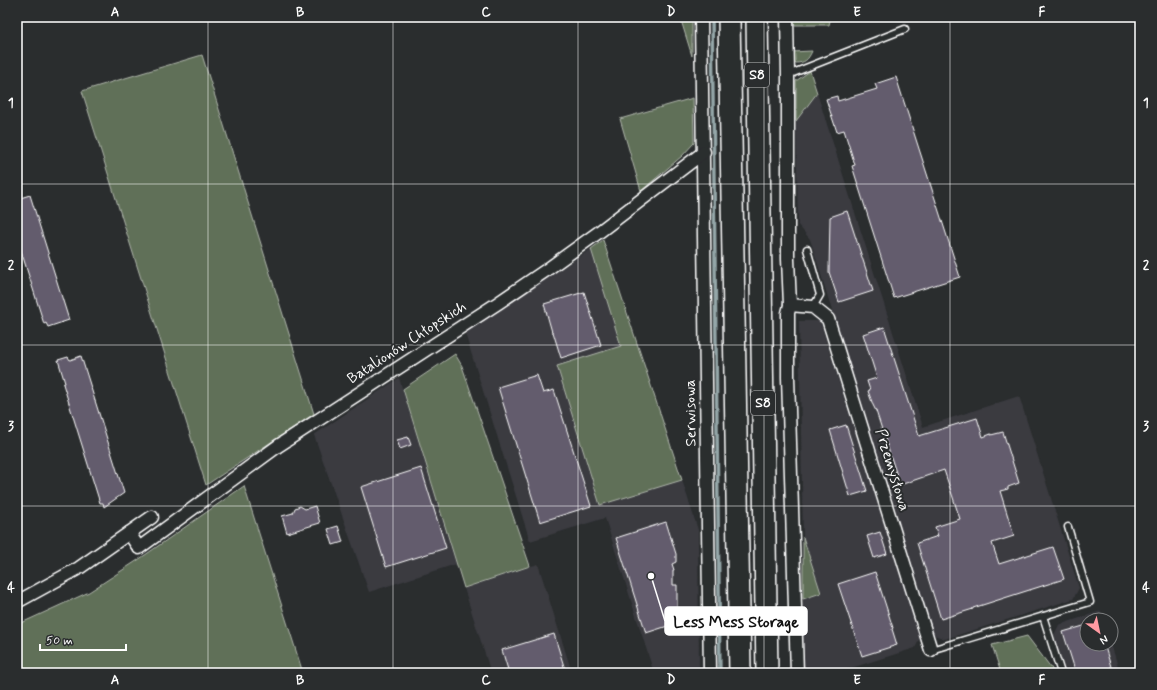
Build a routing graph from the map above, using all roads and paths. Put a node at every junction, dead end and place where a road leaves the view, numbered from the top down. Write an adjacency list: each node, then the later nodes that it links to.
1 (701, 17): 7 (street, Serwisowa)
2 (729, 17): 18 (highway, S8)
3 (756, 17): 19 (highway, S8)
4 (786, 17): 6 (street)
5 (905, 29): 6 (lane)
6 (788, 75): 9 (street)
7 (704, 152): 13 (street, Batalionów Chłopskich); 17 (street, Serwisowa)
8 (807, 249): 10 (lane)
9 (790, 305): 10 (street); 20 (street)
10 (813, 307): 16 (street, Przemysłowa)
11 (152, 517): 13 (street)
12 (1068, 527): 15 (lane)
13 (129, 533): 14 (street)
14 (17, 602)
15 (1043, 616): 16 (lane); 21 (lane)
16 (931, 650)
17 (710, 673)
18 (740, 673)
19 (767, 673)
20 (797, 673)
21 (1061, 673)

